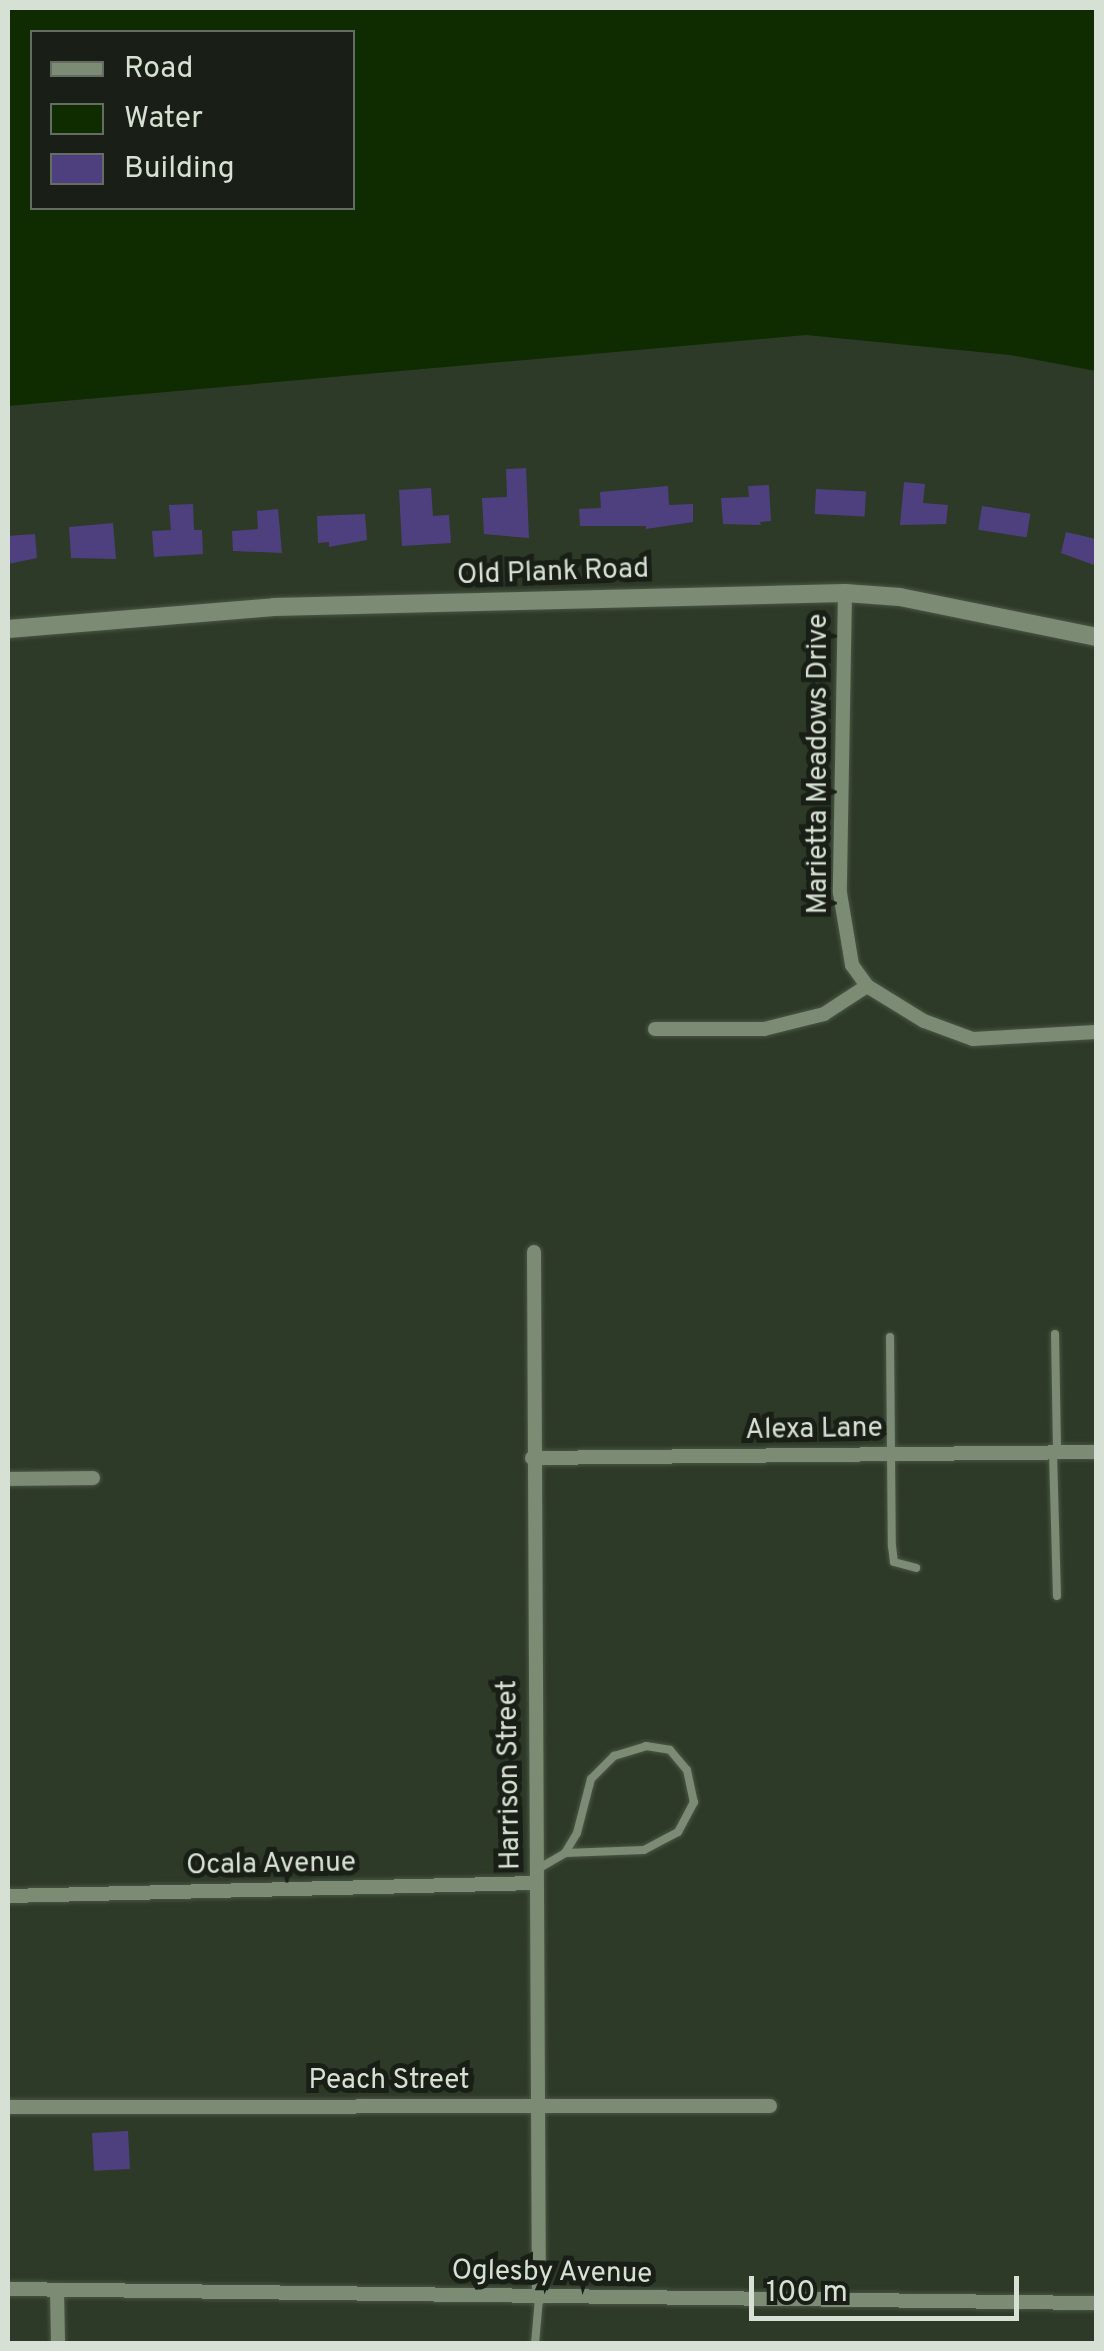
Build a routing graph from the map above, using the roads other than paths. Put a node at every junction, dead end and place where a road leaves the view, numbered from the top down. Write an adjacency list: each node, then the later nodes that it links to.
1 (844, 593): 2 (street, Old Plank Road); 3 (street, Old Plank Road); 4 (street, Marietta Meadows Drive)
2 (8, 629)
3 (1096, 637)
4 (867, 986): 5 (street); 6 (street)
5 (655, 1028)
6 (1096, 1032)
7 (534, 1252): 13 (street, Harrison Street)
8 (1055, 1334): 11 (lane)
9 (890, 1337): 12 (lane)
10 (1096, 1452): 11 (street, Alexa Lane)
11 (1055, 1453): 12 (street, Alexa Lane); 17 (lane)
12 (894, 1454): 13 (street, Alexa Lane); 16 (lane)
13 (532, 1458): 19 (street, Harrison Street)
14 (93, 1478): 15 (street)
15 (8, 1479)
16 (916, 1568)
17 (1057, 1596)
18 (564, 1852): 18 (lane); 19 (lane)
19 (536, 1876): 20 (street, Ocala Avenue); 21 (street, Harrison Street)
20 (8, 1896)
21 (538, 2104): 22 (street, Peach Street); 23 (street, Peach Street); 26 (street, Harrison Street)
22 (8, 2106)
23 (770, 2106)
24 (8, 2289): 25 (street, Oglesby Avenue)
25 (57, 2290): 26 (street, Oglesby Avenue); 28 (street)
26 (538, 2298): 27 (street, Oglesby Avenue); 29 (lane)
27 (1096, 2303)
28 (58, 2344)
29 (535, 2344)

